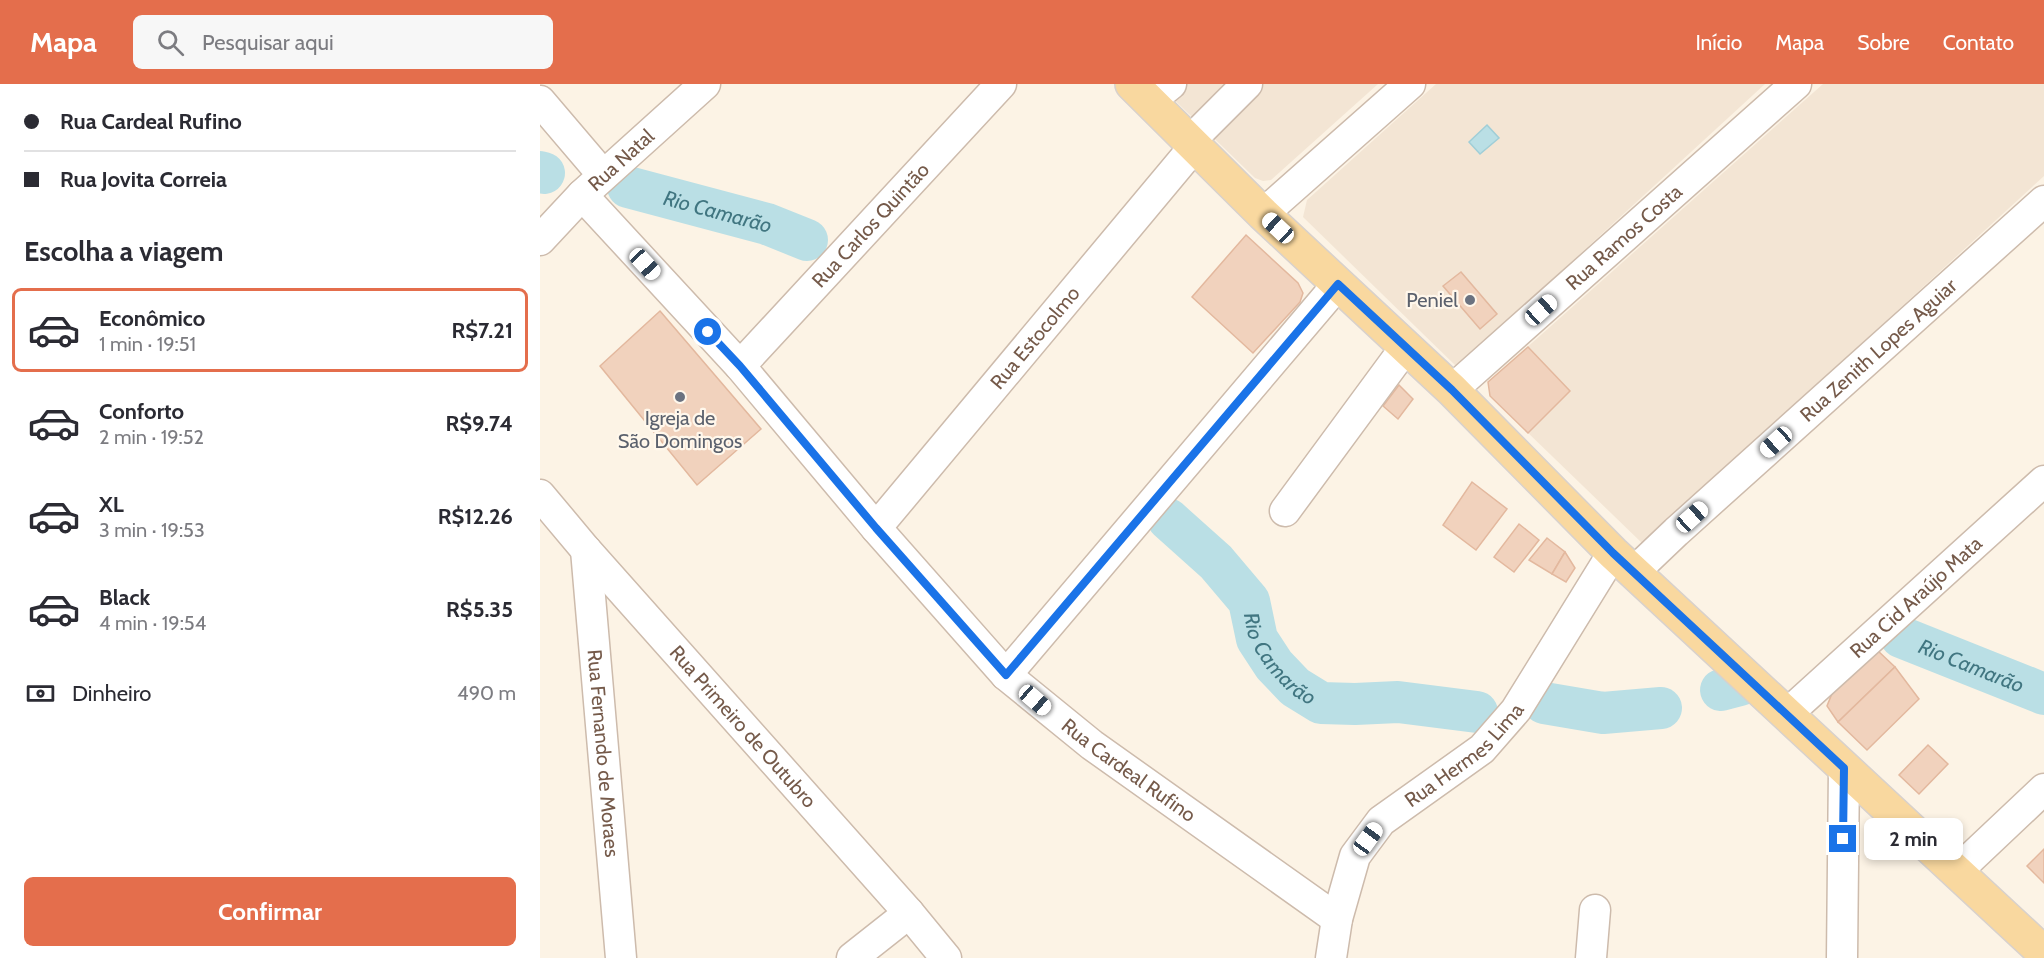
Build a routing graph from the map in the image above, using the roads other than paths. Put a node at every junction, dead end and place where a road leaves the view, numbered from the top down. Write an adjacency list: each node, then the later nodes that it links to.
1 (705, 84): 9 (street, Rua Natal)
2 (1001, 84): 16 (street, Rua Carlos Quintão)
3 (1247, 84): 8 (street, Rua Estocolmo)
4 (1410, 84): 12 (street)
5 (1796, 84): 17 (street, Rua Ramos Costa)
6 (1151, 90): 8 (main road)
7 (540, 101): 9 (street)
8 (1191, 144): 12 (main road); 21 (street, Rua Estocolmo)
9 (603, 175): 10 (street, Rua Natal)
10 (582, 195): 13 (street, Rua Natal); 16 (street, Rua Cardeal Rufino)
11 (2044, 201): 23 (street, Rua Zenith Lopes Aguiar)
12 (1263, 214): 14 (main road)
13 (540, 240)
14 (1338, 284): 15 (main road); 24 (street)
15 (1405, 348): 17 (main road); 20 (street)
16 (740, 366): 21 (street, Rua Cardeal Rufino)
17 (1452, 390): 23 (main road)
18 (2044, 481): 25 (street, Rua Cid Araújo Mata)
19 (540, 495): 22 (street, Rua Primeiro de Outubro)
20 (1285, 511)
21 (876, 528): 24 (street, Rua Cardeal Rufino)
22 (586, 550): 30 (street, Rua Primeiro de Outubro); 32 (street, Rua Fernando de Moraes)
23 (1623, 562): 25 (main road); 31 (street, Rua Hermes Lima)
24 (1006, 675): 31 (street, Rua Cardeal Rufino)
25 (1787, 714): 26 (main road)
26 (1844, 768): 28 (main road); 39 (street)
27 (2044, 789): 28 (street)
28 (1956, 872): 33 (main road)
29 (1595, 910): 38 (street)
30 (909, 913): 35 (street); 36 (street, Rua Primeiro de Outubro)
31 (1337, 919): 37 (street, Rua Hermes Lima)
32 (620, 946): 34 (street)
33 (2044, 953)
34 (641, 958)
35 (852, 958)
36 (946, 958)
37 (1331, 958)
38 (1591, 958)
39 (1842, 958)

